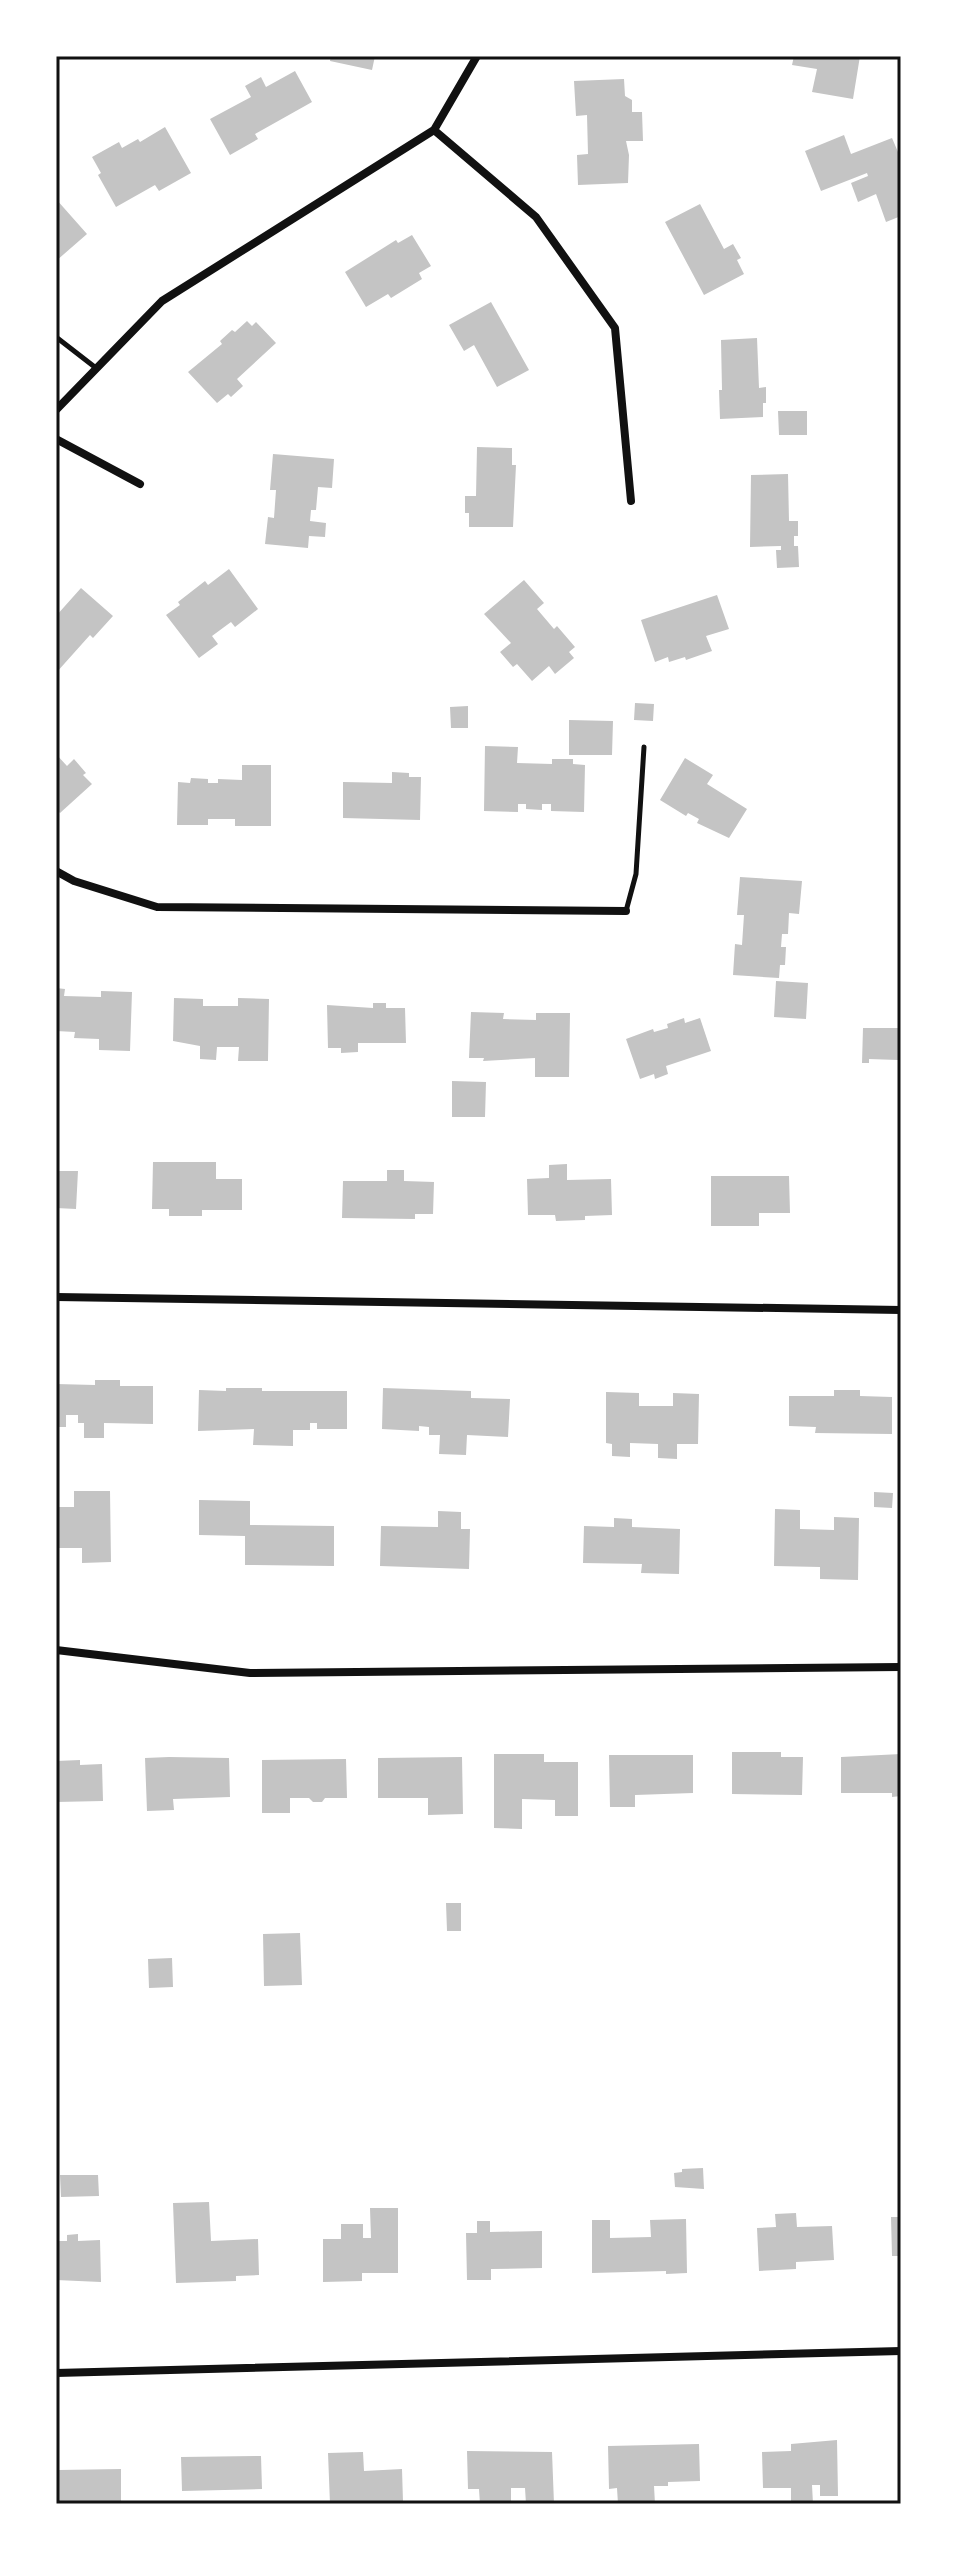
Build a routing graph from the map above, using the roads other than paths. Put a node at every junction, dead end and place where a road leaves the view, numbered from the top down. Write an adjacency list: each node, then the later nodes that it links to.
1 (477, 56): 2 (street)
2 (434, 130): 4 (street); 8 (street)
3 (56, 337): 4 (lane)
4 (96, 368): 5 (street)
5 (56, 410)
6 (56, 439): 7 (street)
7 (140, 484)
8 (631, 501)
9 (644, 747): 11 (lane)
10 (56, 871): 11 (street)
11 (626, 911)
12 (56, 1297): 13 (street)
13 (901, 1310)
14 (56, 1650): 15 (street)
15 (901, 1667)
16 (901, 2351): 17 (street)
17 (56, 2373)

